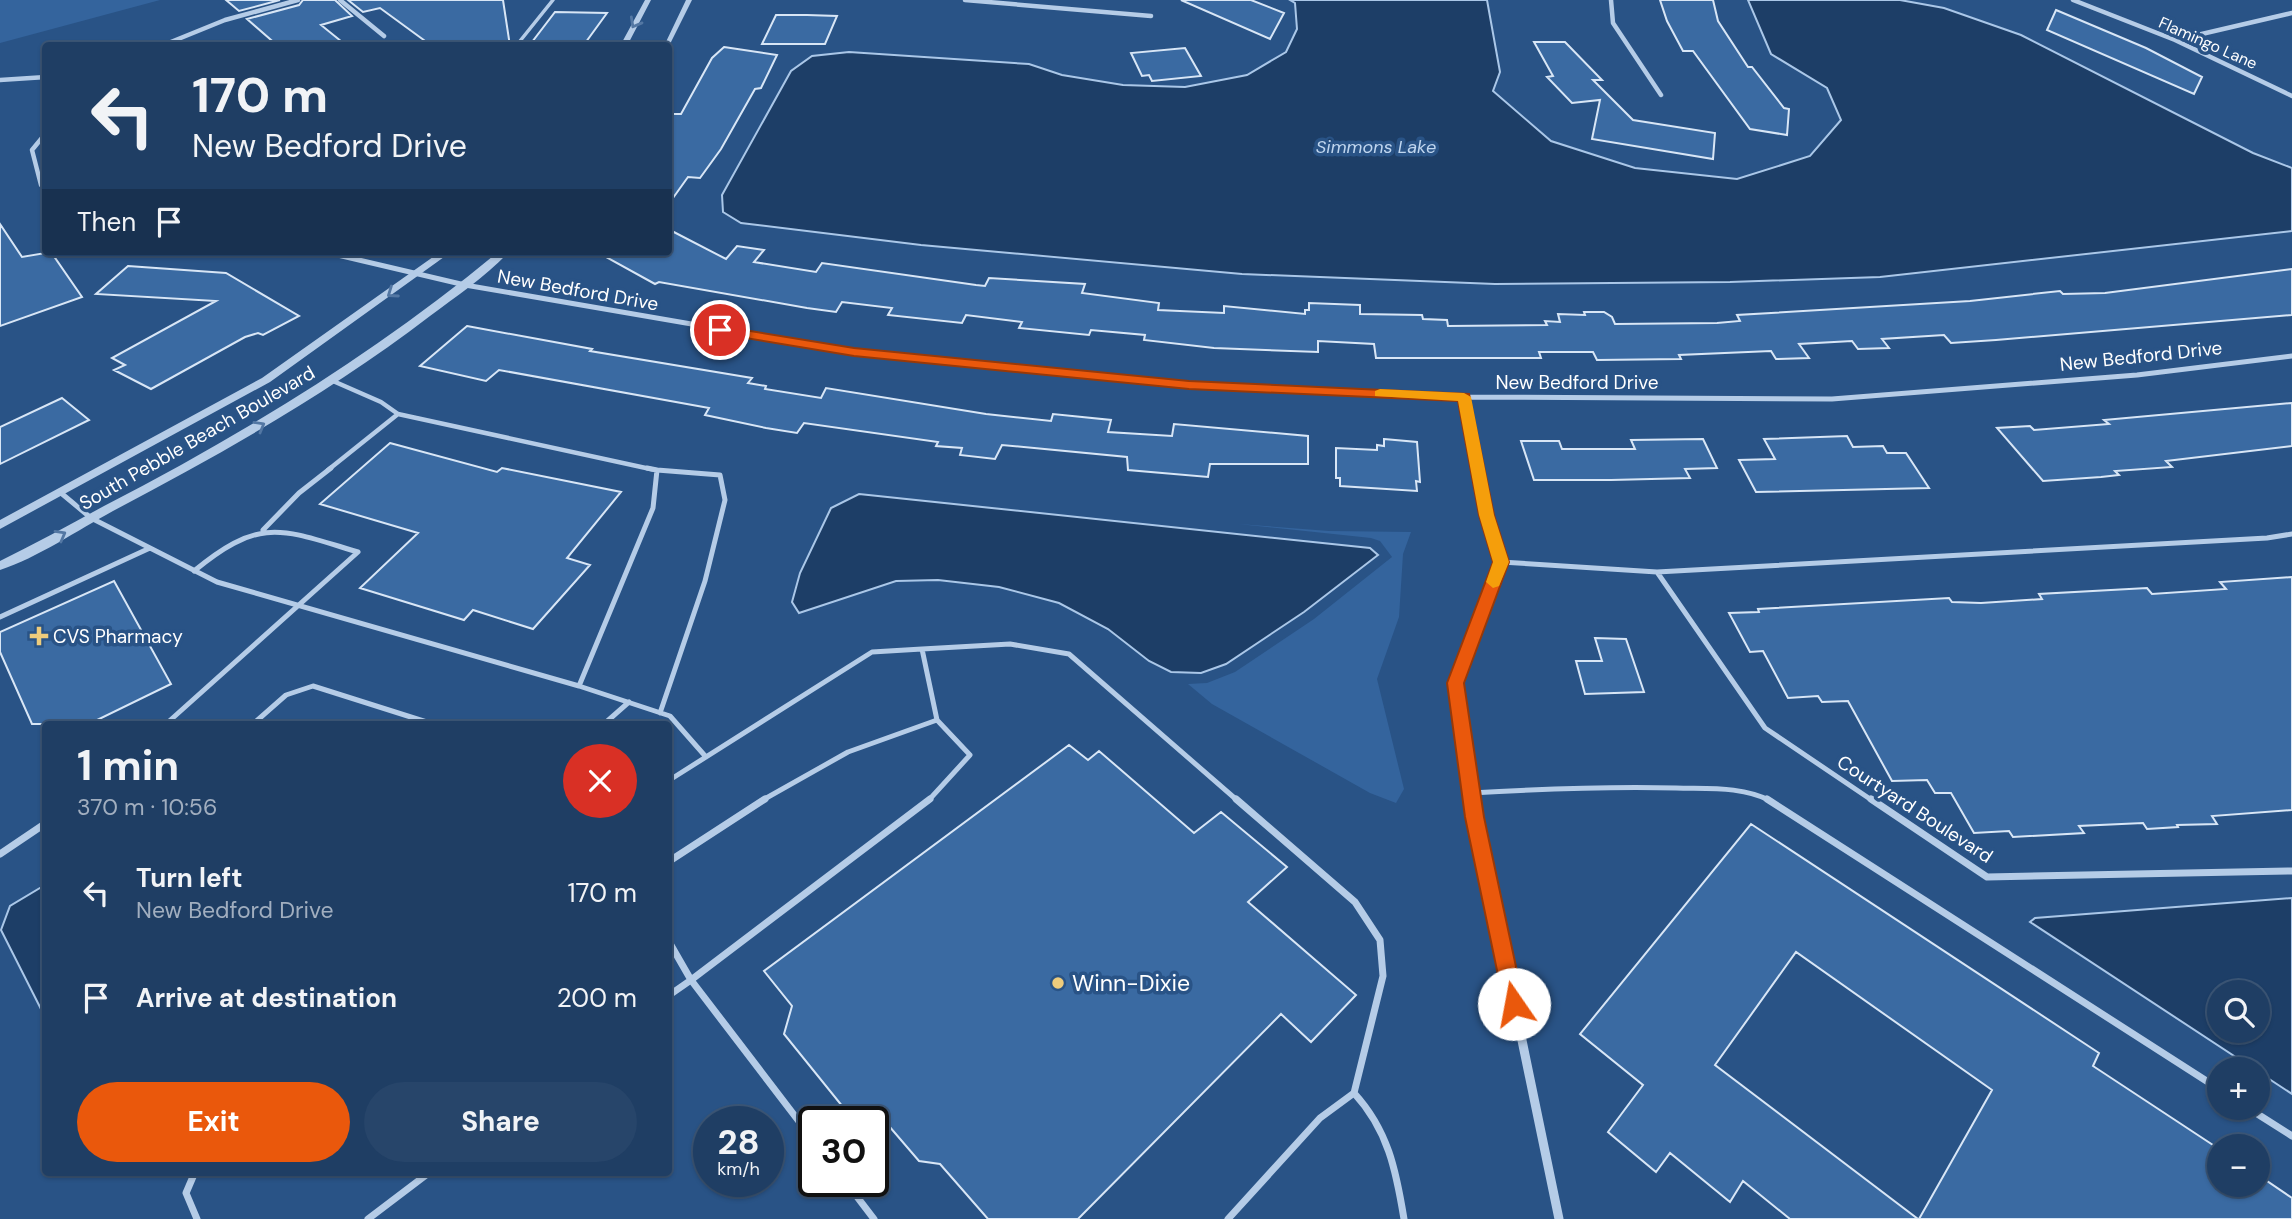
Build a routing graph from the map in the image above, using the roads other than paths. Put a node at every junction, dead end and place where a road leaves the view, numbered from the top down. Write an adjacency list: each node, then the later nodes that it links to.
1 (298, 0): 13 (street)
2 (340, 0): 11 (street)
3 (554, 0): 14 (lane)
4 (648, 0): 15 (street, one-way to 15)
5 (689, 0): 16 (street)
6 (965, 0): 10 (street)
7 (1611, 0): 19 (street)
8 (2073, 0): 12 (street, Flamingo Lane)
9 (2292, 13): 12 (street)
10 (1151, 16)
11 (384, 36)
12 (2175, 40): 20 (street, Flamingo Lane)
13 (171, 42)
14 (519, 42)
15 (625, 42)
16 (669, 42)
17 (42, 77): 18 (street)
18 (0, 80)
19 (1661, 95)
20 (2292, 96)
21 (42, 138): 22 (street)
22 (42, 187)
23 (347, 256): 26 (street, New Bedford Drive)
24 (441, 256): 26 (street, South Pebble Beach Boulevard)
25 (499, 256): 27 (street, South Pebble Beach Boulevard)
26 (419, 274): 27 (street, New Bedford Drive); 33 (street, South Pebble Beach Boulevard, one-way to 33)
27 (466, 285): 29 (street, South Pebble Beach Boulevard); 30 (street, New Bedford Drive)
28 (2292, 356): 30 (street, New Bedford Drive)
29 (332, 381): 31 (lane); 34 (street, South Pebble Beach Boulevard, one-way to 29)
30 (1464, 397): 39 (street)
31 (398, 414): 32 (lane); 36 (lane)
32 (657, 470): 46 (lane); 48 (lane)
33 (61, 493): 34 (lane); 35 (street, South Pebble Beach Boulevard)
34 (92, 518): 38 (lane); 40 (street, South Pebble Beach Boulevard, one-way to 34)
35 (0, 525)
36 (263, 530): 41 (lane); 43 (lane)
37 (2292, 534): 42 (lane)
38 (150, 548): 41 (lane); 44 (lane)
39 (1501, 562): 42 (lane); 56 (street)
40 (0, 566)
41 (194, 571): 43 (lane)
42 (1657, 572): 60 (lane, Courtyard Boulevard)
43 (300, 606): 46 (lane); 50 (lane)
44 (0, 617)
45 (922, 649): 49 (lane); 54 (lane); 65 (lane)
46 (579, 686): 47 (lane)
47 (629, 702): 48 (lane); 53 (lane)
48 (660, 713): 54 (lane)
49 (937, 720): 59 (lane); 62 (lane)
50 (169, 721)
51 (256, 721): 52 (lane)
52 (424, 721)
53 (607, 721)
54 (706, 757): 55 (lane)
55 (672, 778)
56 (1471, 793): 64 (lane); 77 (street)
57 (42, 826): 58 (lane)
58 (0, 853)
59 (672, 859)
60 (2292, 871)
61 (672, 947): 62 (lane)
62 (691, 980): 63 (lane); 66 (lane)
63 (672, 993)
64 (2207, 1081)
65 (1354, 1093): 75 (lane); 76 (lane)
66 (798, 1120)
67 (2267, 1120): 68 (lane)
68 (2292, 1136)
69 (193, 1176): 72 (lane)
70 (425, 1176): 73 (lane)
71 (857, 1197): 74 (lane)
72 (197, 1219)
73 (368, 1219)
74 (874, 1219)
75 (1228, 1219)
76 (1404, 1219)
77 (1559, 1219)

